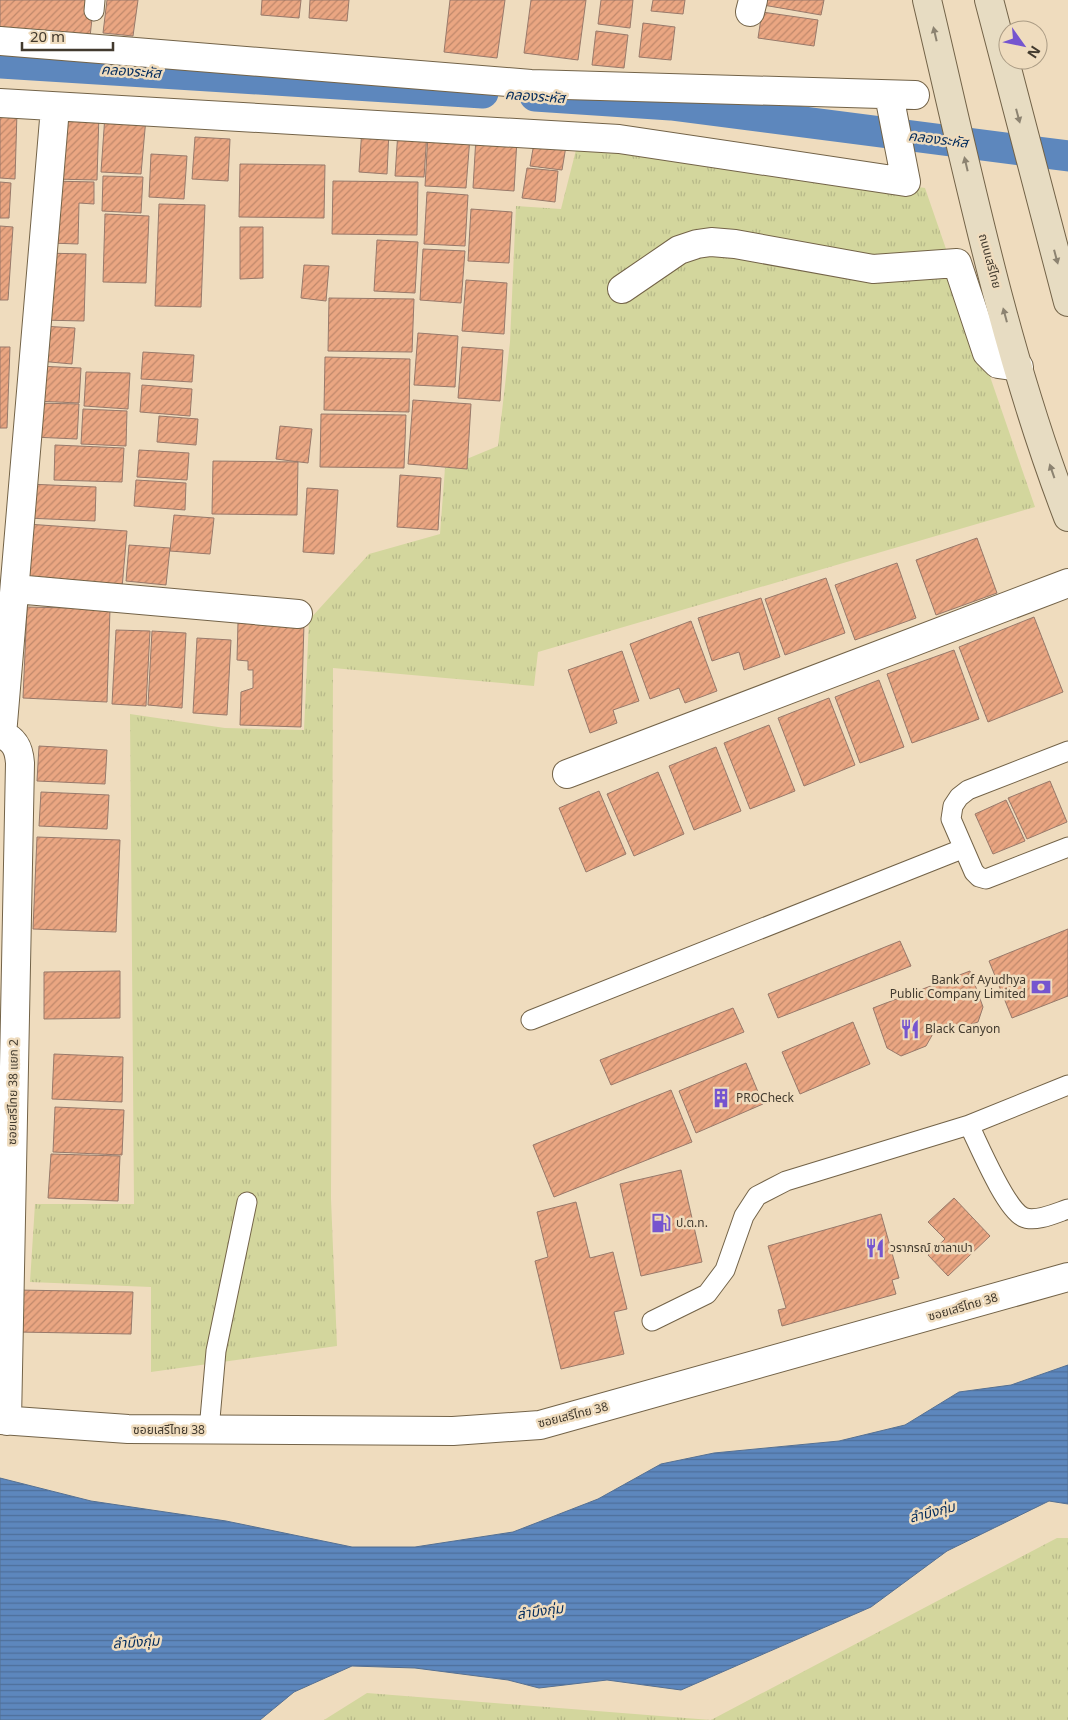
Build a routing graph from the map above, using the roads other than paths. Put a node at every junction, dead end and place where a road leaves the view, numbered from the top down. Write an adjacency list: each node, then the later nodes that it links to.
1 (927, 0): 8 (main road, ถนนเสรีไทย, one-way to 1)
2 (989, 0): 7 (main road, one-way to 7)
3 (0, 41): 5 (street)
4 (0, 103): 5 (street)
5 (55, 108): 11 (street)
6 (622, 289): 8 (street)
7 (1068, 302)
8 (1019, 367): 9 (main road, ถนนเสรีไทย, one-way to 8)
9 (1068, 517)
10 (1068, 583): 15 (street)
11 (15, 589): 12 (street); 13 (street)
12 (298, 614)
13 (1, 734): 25 (street, ซอยเสรีไทย 38 แยก 2)
14 (1066, 756): 17 (lane)
15 (567, 774)
16 (1068, 847): 17 (lane)
17 (962, 849): 18 (lane)
18 (531, 1020)
19 (1068, 1085): 20 (lane)
20 (969, 1125): 22 (lane); 24 (lane)
21 (247, 1202): 26 (lane)
22 (1068, 1209)
23 (1068, 1277): 26 (street, ซอยเสรีไทย 38)
24 (652, 1321)
25 (4, 1421): 26 (street, ซอยเสรีไทย 38)
26 (209, 1430)

